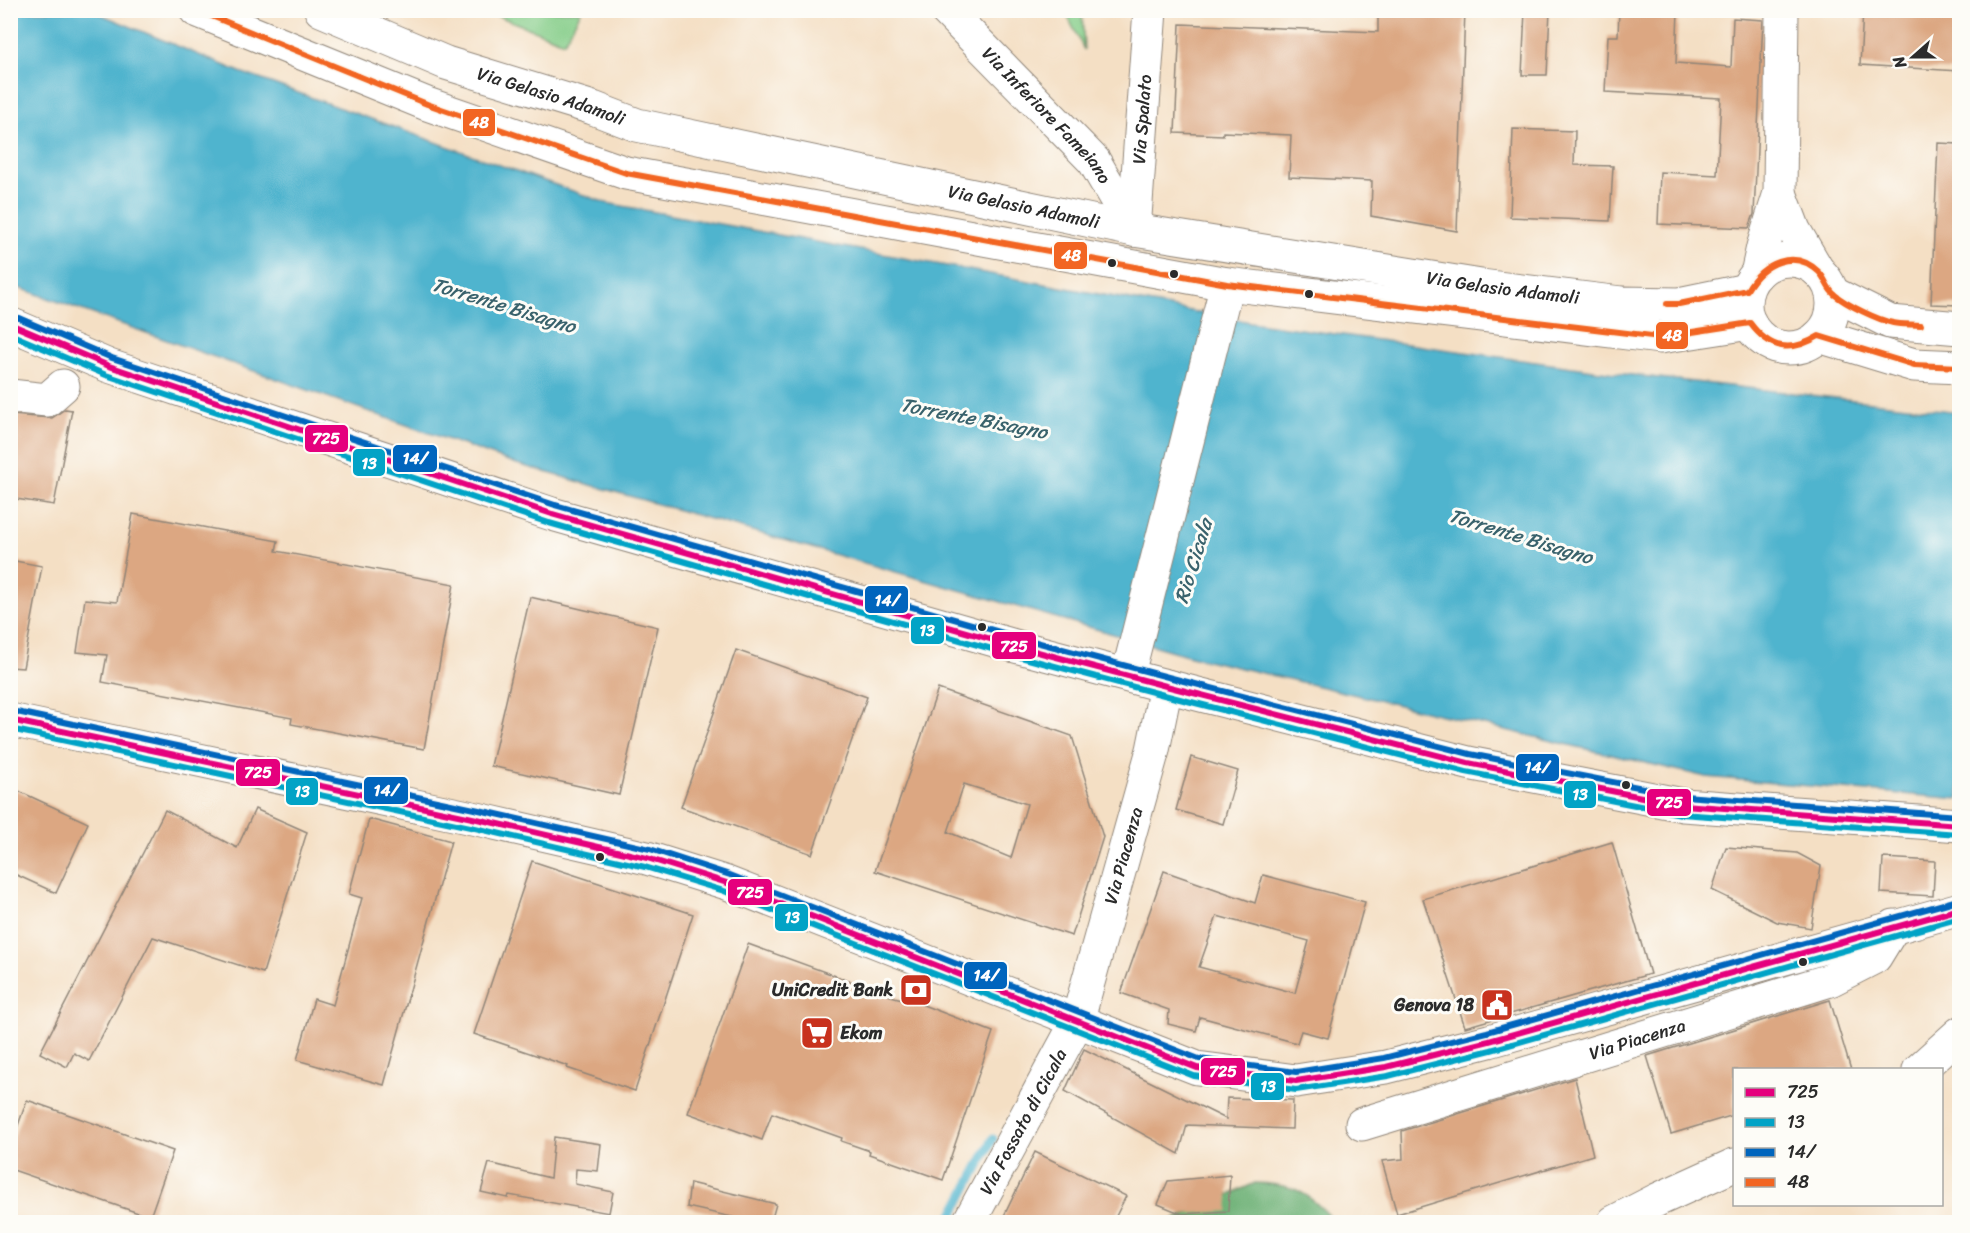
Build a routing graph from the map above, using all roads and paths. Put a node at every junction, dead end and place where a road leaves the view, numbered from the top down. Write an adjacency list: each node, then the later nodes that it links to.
1 (196, 10): 10 (main road, Via Gelasio Adamoli)
2 (321, 10): 7 (main road, Via Gelasio Adamoli)
3 (946, 10): 7 (main road, Via Inferiore Fameiano)
4 (1150, 10): 7 (main road, Via Spalato)
5 (1782, 10): 6 (main road)
6 (1780, 193): 8 (main road); 9 (main road)
7 (1134, 230): 8 (main road, Via Gelasio Adamoli)
8 (1752, 282): 9 (main road, Via Gelasio Adamoli); 11 (main road)
9 (1825, 282): 13 (main road, Via Gelasio Adamoli); 14 (main road)
10 (1225, 296): 11 (main road, Via Gelasio Adamoli); 18 (main road)
11 (1750, 323): 14 (main road)
12 (10, 324): 18 (main road)
13 (1959, 328)
14 (1819, 336): 15 (main road)
15 (1959, 367)
16 (63, 386): 17 (main road)
17 (10, 396)
18 (1128, 674): 19 (main road)
19 (1166, 686): 21 (main road); 24 (main road, Via Piacenza)
20 (10, 720): 24 (main road)
21 (1959, 825)
22 (1959, 909): 23 (main road)
23 (1894, 926): 24 (main road); 27 (main road, Via Piacenza)
24 (1077, 1022): 29 (main road, Via Fossato di Cicala)
25 (1959, 1033): 26 (main road)
26 (1921, 1068)
27 (1362, 1124)
28 (1733, 1165): 30 (main road)
29 (969, 1222)
30 (1614, 1222)

